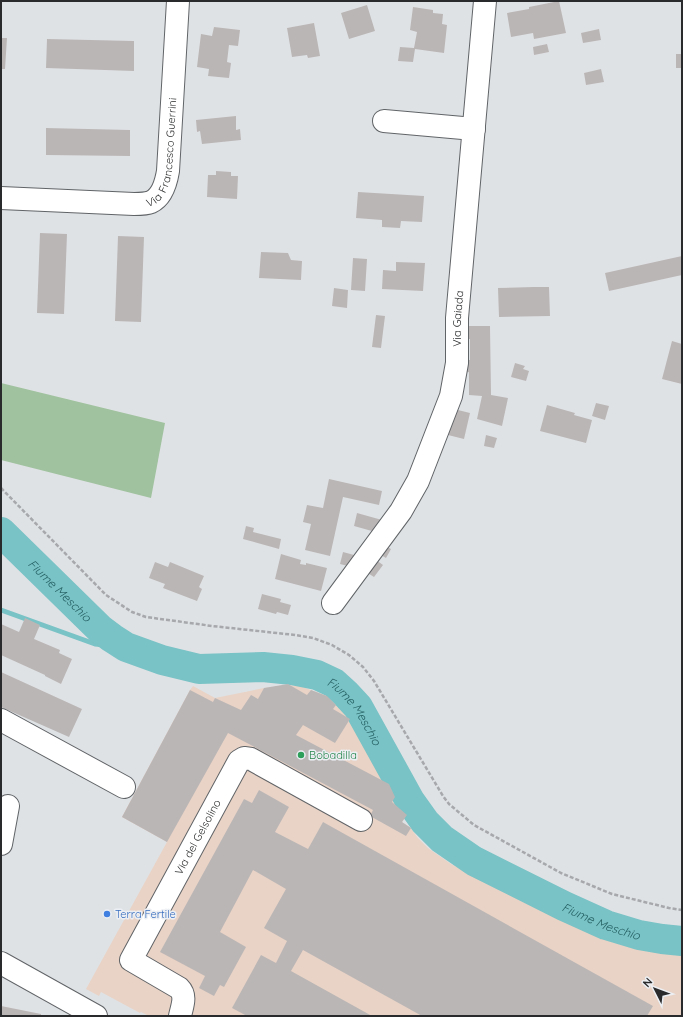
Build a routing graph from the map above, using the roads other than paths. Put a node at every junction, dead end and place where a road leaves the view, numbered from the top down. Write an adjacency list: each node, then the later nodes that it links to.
1 (178, 1): 5 (street, Via Francesco Guerrini)
2 (485, 1): 4 (street, Via Gaiada)
3 (384, 121): 4 (street)
4 (474, 129): 6 (street, Via Gaiada)
5 (1, 198)
6 (333, 603)
7 (1, 720): 8 (street)
8 (124, 787)
9 (8, 806): 11 (street)
10 (361, 820): 14 (street, Via del Gelsolino)
11 (1, 844)
12 (1, 963): 13 (street)
13 (96, 1016)
14 (180, 1016)

